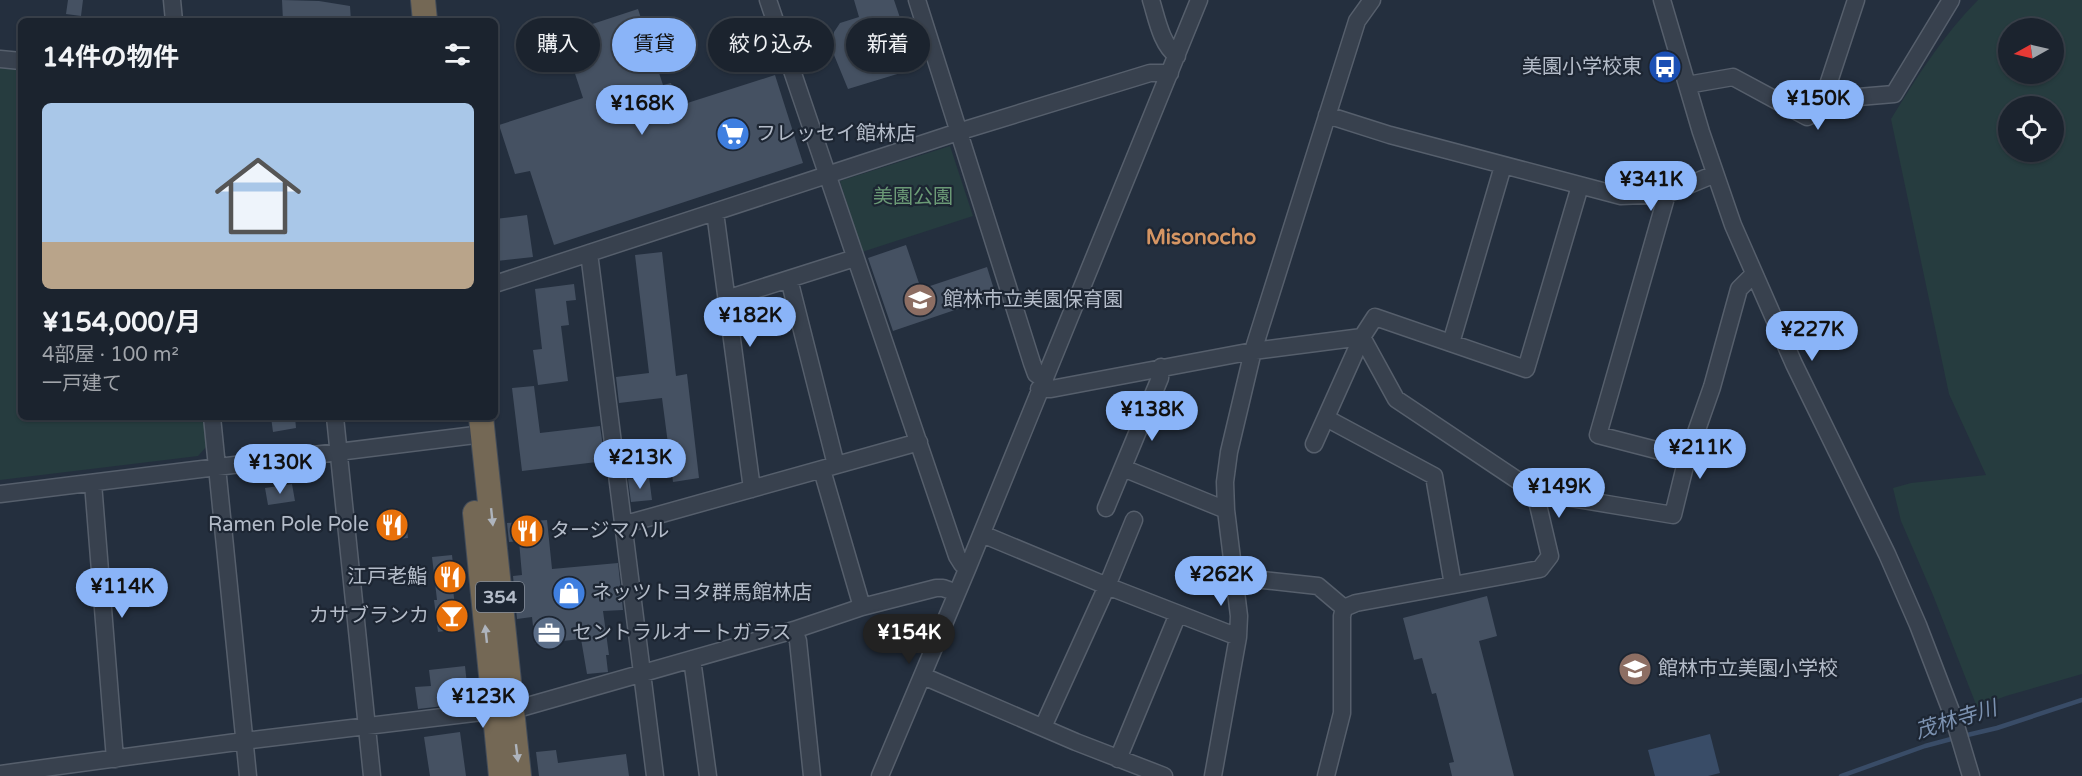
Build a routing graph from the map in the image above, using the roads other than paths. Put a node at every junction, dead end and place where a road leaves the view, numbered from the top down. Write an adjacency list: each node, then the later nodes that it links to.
1 (172, 0): 12 (street)
2 (423, 0): 13 (highway)
3 (439, 0): 14 (highway)
4 (768, 0): 25 (street)
5 (917, 0): 22 (street)
6 (1151, 0): 15 (street)
7 (1199, 0): 15 (street)
8 (1372, 0): 21 (street)
9 (1662, 0): 19 (street)
10 (1856, 0): 20 (street)
11 (1951, 0): 20 (street)
12 (174, 18)
13 (425, 18)
14 (441, 18)
15 (1176, 56): 18 (street)
16 (0, 59): 17 (street)
17 (18, 61)
18 (1170, 73): 22 (street); 39 (street)
19 (1687, 85): 20 (street); 24 (street)
20 (1823, 100)
21 (1327, 115): 23 (street); 37 (street)
22 (958, 132): 25 (street); 39 (street)
23 (1503, 166): 26 (street); 36 (street)
24 (1715, 174): 27 (street); 31 (street)
25 (827, 176): 28 (street); 30 (street)
26 (1580, 186): 27 (street); 36 (street)
27 (1667, 194): 47 (street)
28 (715, 212): 29 (street); 34 (street)
29 (589, 253): 33 (street); 58 (street)
30 (855, 258): 32 (street); 44 (street)
31 (1754, 274): 47 (street); 92 (street)
32 (789, 279): 34 (street); 49 (street)
33 (498, 283)
34 (726, 299): 52 (street)
35 (1362, 337): 36 (street); 37 (street); 40 (street); 53 (street)
36 (1451, 343)
37 (1253, 351): 38 (street); 56 (street)
38 (1161, 367): 39 (street); 50 (street)
39 (1041, 384): 59 (street)
40 (1326, 418): 45 (street); 62 (street)
41 (212, 420): 48 (street)
42 (335, 420): 46 (street)
43 (474, 426): 46 (street); 73 (highway, 354)
44 (919, 442): 49 (street); 60 (street)
45 (1314, 444)
46 (339, 453): 48 (street); 74 (street)
47 (1687, 458): 53 (street)
48 (217, 468): 51 (street); 76 (street)
49 (829, 468): 52 (street); 65 (street)
50 (1123, 468): 55 (street); 56 (street)
51 (93, 483): 54 (street); 77 (street)
52 (752, 489): 58 (street)
53 (1535, 492): 62 (street)
54 (0, 494)
55 (1106, 508)
56 (1226, 510): 61 (street)
57 (1134, 520): 63 (street)
58 (623, 522): 71 (street)
59 (981, 534): 60 (street); 63 (street)
60 (968, 567): 64 (street)
61 (1235, 577): 66 (street); 69 (street)
62 (1453, 585): 66 (street)
63 (1107, 586): 67 (street); 75 (street)
64 (957, 593): 65 (street); 72 (street)
65 (862, 607): 68 (street)
66 (1344, 608): 91 (street)
67 (1178, 614): 69 (street); 78 (street)
68 (794, 630): 70 (street); 87 (street)
69 (1238, 637): 90 (street)
70 (692, 659): 71 (street); 86 (street)
71 (642, 673): 73 (street); 85 (street)
72 (923, 676): 75 (street); 88 (street)
73 (503, 709): 74 (street); 83 (highway, 354); 84 (highway, 354, one-way to 84)
74 (367, 725): 76 (street); 82 (street)
75 (1043, 727): 78 (street)
76 (244, 741): 77 (street); 81 (street)
77 (115, 759): 80 (street)
78 (1118, 759): 79 (street)
79 (1138, 771): 89 (street)
80 (0, 774)
81 (248, 776)
82 (372, 776)
83 (501, 776)
84 (519, 776)
85 (655, 776)
86 (708, 776)
87 (812, 776)
88 (880, 776)
89 (1164, 776)
90 (1213, 776)
91 (1326, 776)
92 (1971, 776)

